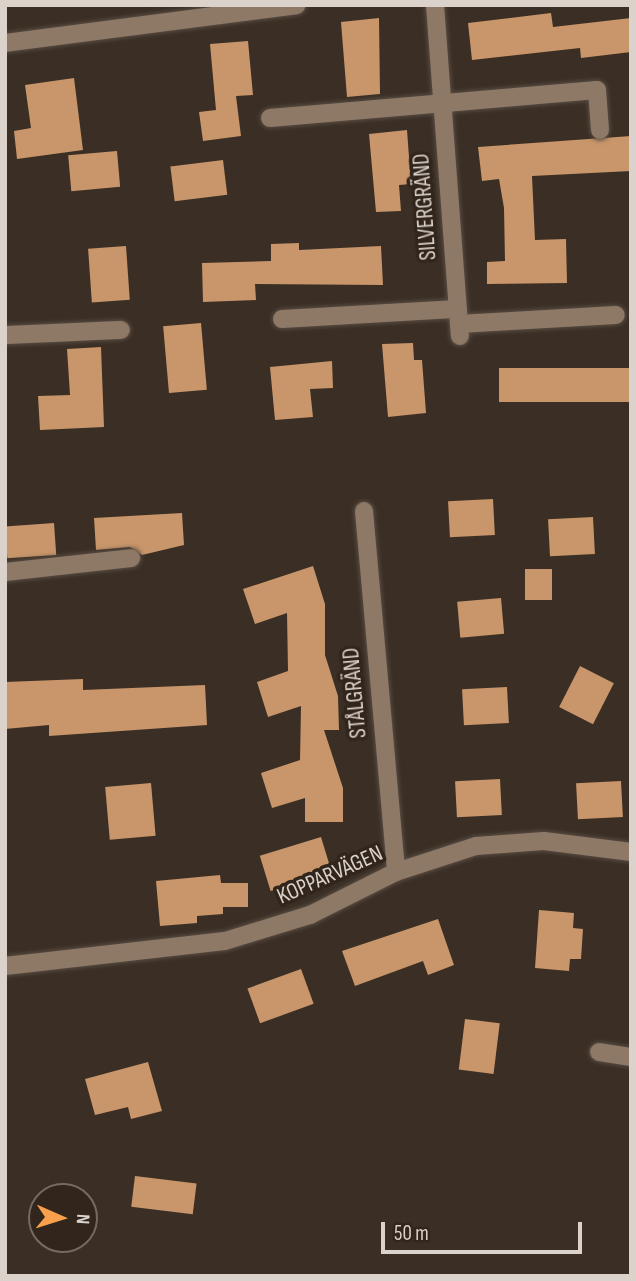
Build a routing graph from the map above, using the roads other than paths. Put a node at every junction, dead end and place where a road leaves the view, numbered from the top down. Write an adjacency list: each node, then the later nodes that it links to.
1 (435, 5): 4 (street, SILVERGRÄND)
2 (290, 6): 3 (street)
3 (5, 43)
4 (442, 101): 5 (street); 6 (street); 9 (street, SILVERGRÄND)
5 (270, 118)
6 (600, 130)
7 (616, 314): 9 (street)
8 (282, 319): 9 (street)
9 (459, 323)
10 (121, 330): 11 (street)
11 (5, 335)
12 (364, 511): 16 (street, STÅLGRÄND)
13 (131, 558): 14 (street)
14 (5, 572)
15 (631, 852): 16 (street, KOPPARVÄGEN)
16 (396, 872): 17 (street, KOPPARVÄGEN)
17 (5, 966)
18 (599, 1052): 19 (street)
19 (631, 1057)

